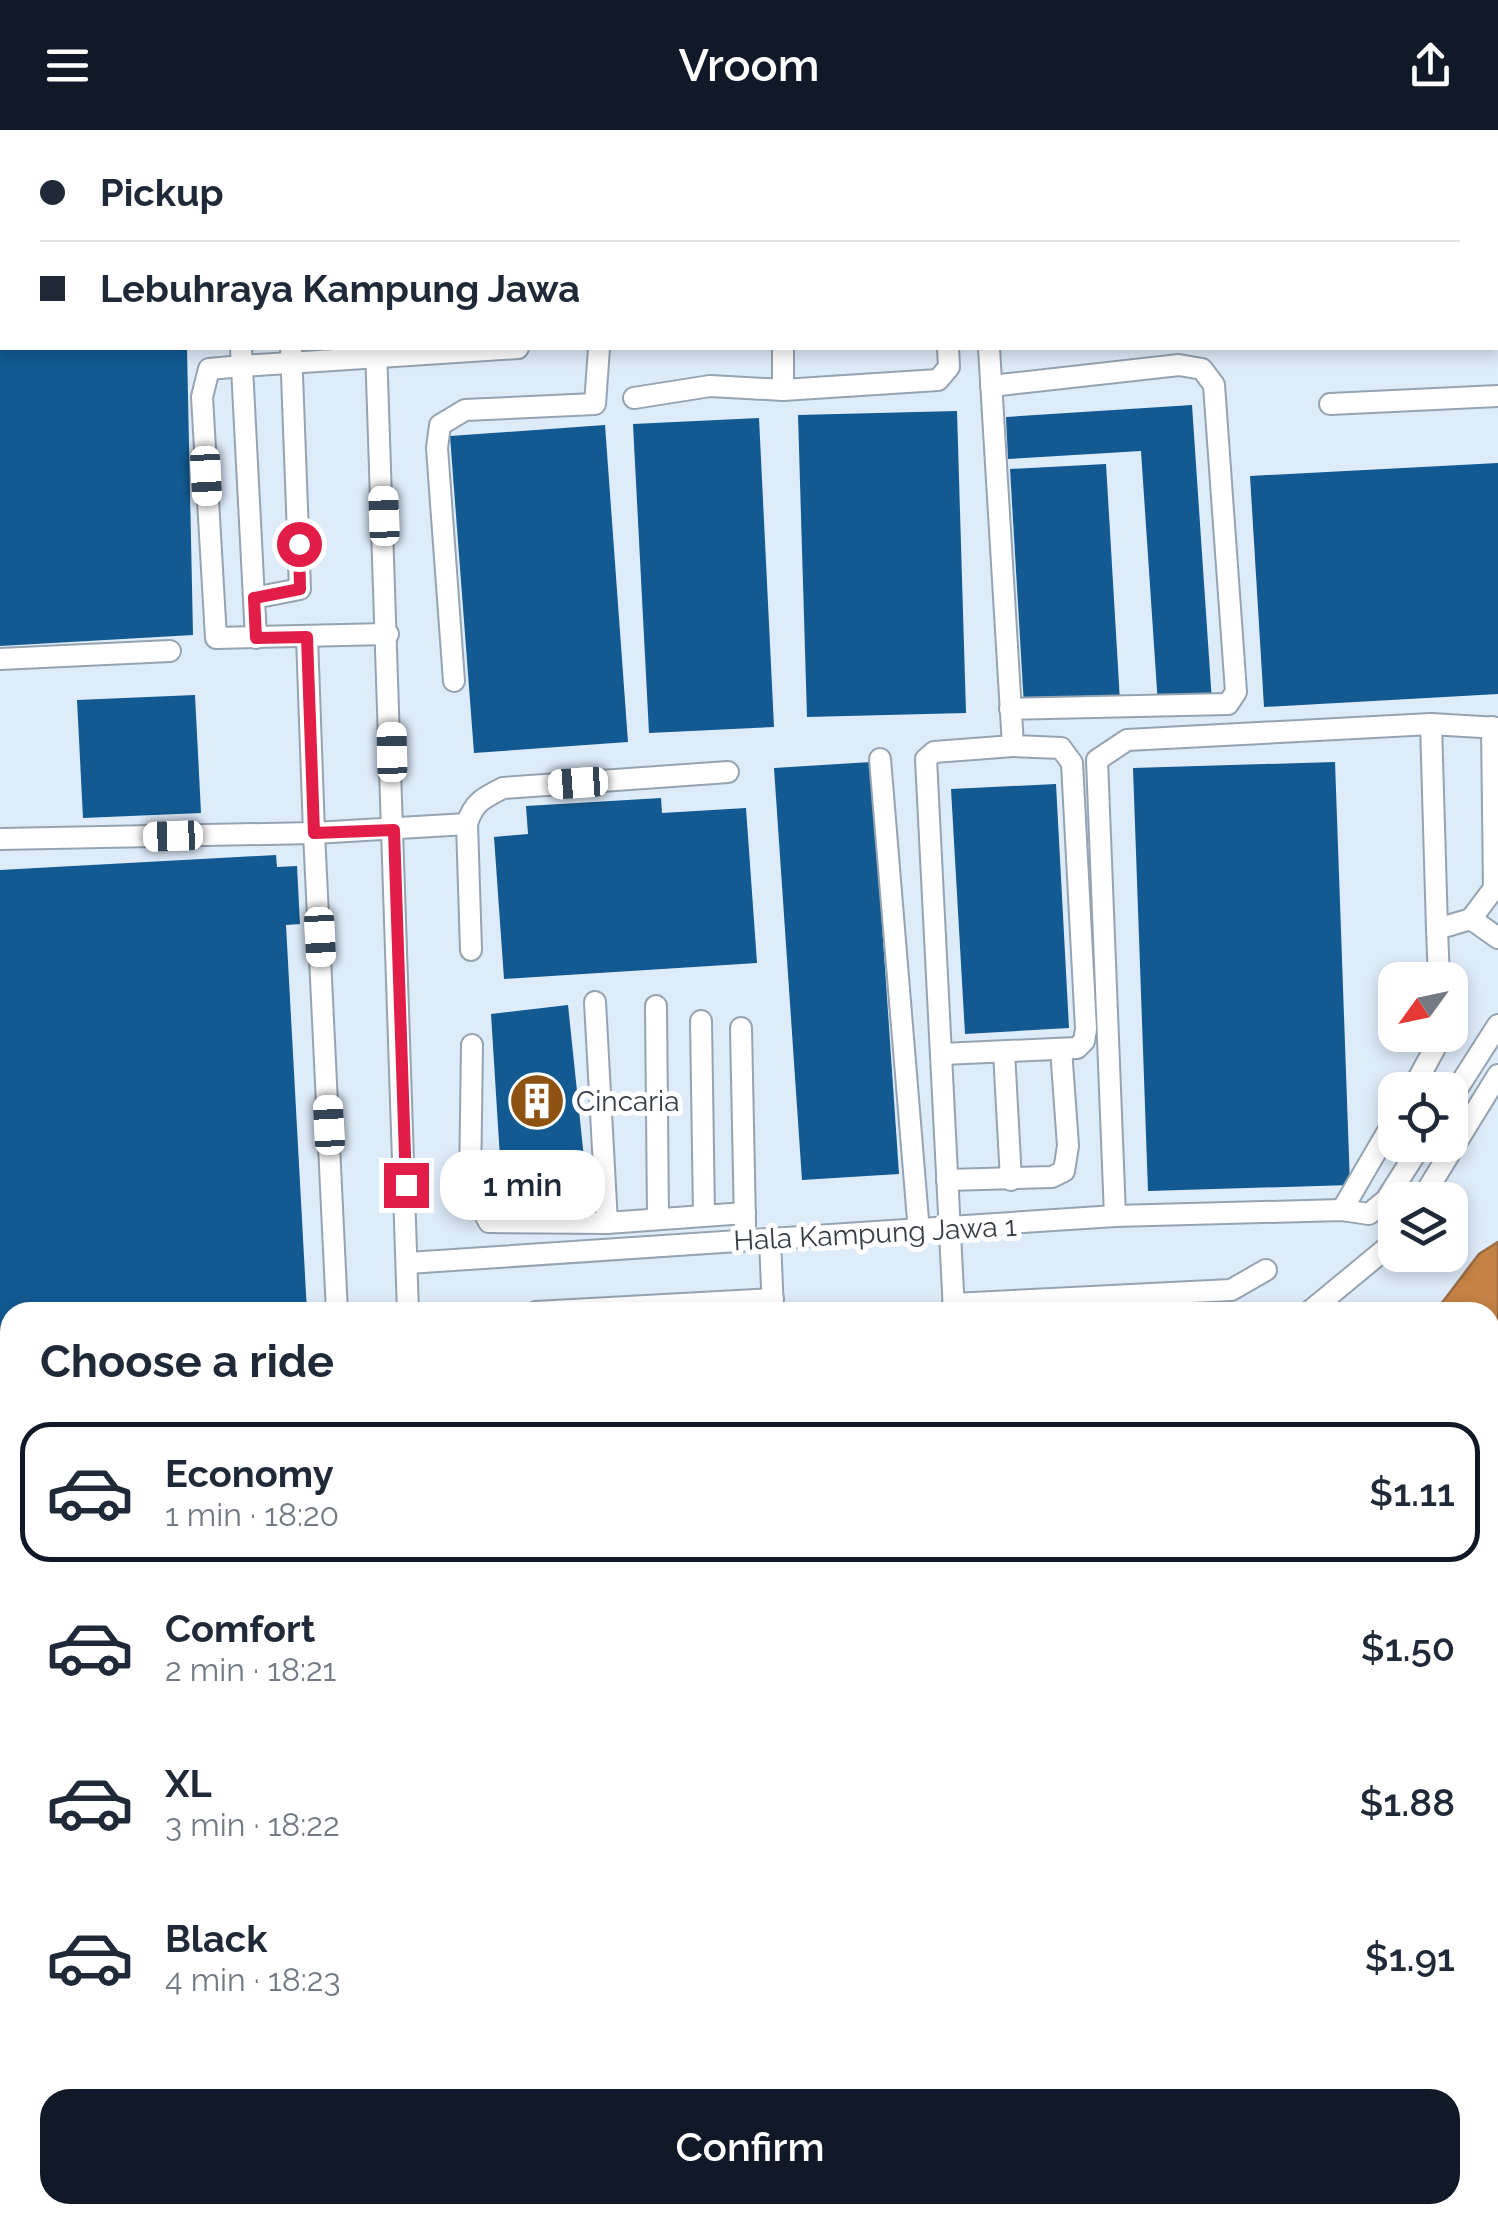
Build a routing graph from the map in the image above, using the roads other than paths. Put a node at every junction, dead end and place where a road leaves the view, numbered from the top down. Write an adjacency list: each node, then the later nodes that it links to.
1 (425, 350): 6 (street)
2 (599, 350): 20 (street)
3 (782, 350): 10 (street)
4 (948, 350): 10 (street)
5 (989, 350): 9 (street)
6 (379, 351): 7 (street); 15 (street)
7 (291, 355): 8 (street); 14 (street)
8 (242, 356): 14 (street); 17 (street)
9 (991, 386): 21 (street); 21 (street)
10 (784, 390): 12 (street)
11 (1498, 396): 13 (street)
12 (634, 398)
13 (1330, 404)
14 (254, 598): 17 (street)
15 (388, 634): 16 (street); 28 (street)
16 (307, 637): 17 (street); 29 (street)
17 (256, 638)
18 (170, 652): 19 (street)
19 (0, 659)
20 (454, 681)
21 (1010, 709): 24 (street)
22 (1431, 724): 23 (street); 33 (street); 56 (street)
23 (1495, 727): 31 (street)
24 (1012, 746): 43 (street); 45 (street)
25 (880, 759): 60 (street)
26 (728, 772): 27 (street)
27 (467, 824): 28 (street); 35 (street)
28 (394, 830): 29 (street); 64 (street)
29 (314, 833): 30 (street); 66 (street)
30 (0, 839)
31 (1496, 886): 32 (street)
32 (1471, 919): 33 (street); 34 (street)
33 (1437, 929): 36 (street)
34 (1498, 938)
35 (470, 950)
36 (1439, 962)
37 (596, 1002): 58 (street)
38 (656, 1006): 57 (street)
39 (701, 1020): 55 (street)
40 (1498, 1024): 46 (street)
41 (741, 1028): 54 (street)
42 (472, 1045): 58 (street)
43 (1061, 1049): 44 (street); 51 (street)
44 (1004, 1052): 45 (street); 51 (street)
45 (942, 1054): 50 (street)
46 (1468, 1072)
47 (1498, 1075): 52 (street)
48 (1378, 1148): 53 (street)
49 (1410, 1162): 53 (street, Hala Kampung Jawa 1)
50 (947, 1180): 51 (street); 59 (street)
51 (1010, 1180)
52 (1432, 1182)
53 (1342, 1210): 56 (street, Hala Kampung Jawa 1)
54 (745, 1213): 55 (street); 62 (street)
55 (704, 1214): 57 (street)
56 (1116, 1216): 59 (street, Hala Kampung Jawa 1)
57 (658, 1217): 58 (street)
58 (608, 1222)
59 (949, 1230): 60 (street, Hala Kampung Jawa 1); 69 (street)
60 (919, 1232): 61 (street, Hala Kampung Jawa 1)
61 (770, 1239): 62 (street, Hala Kampung Jawa 1); 68 (street)
62 (744, 1240): 64 (street, Hala Kampung Jawa 1)
63 (1378, 1255): 71 (street)
64 (408, 1264): 67 (street)
65 (1266, 1270): 70 (street)
66 (337, 1302)
67 (408, 1302)
68 (773, 1302)
69 (954, 1302)
70 (1046, 1302)
71 (1321, 1302)

